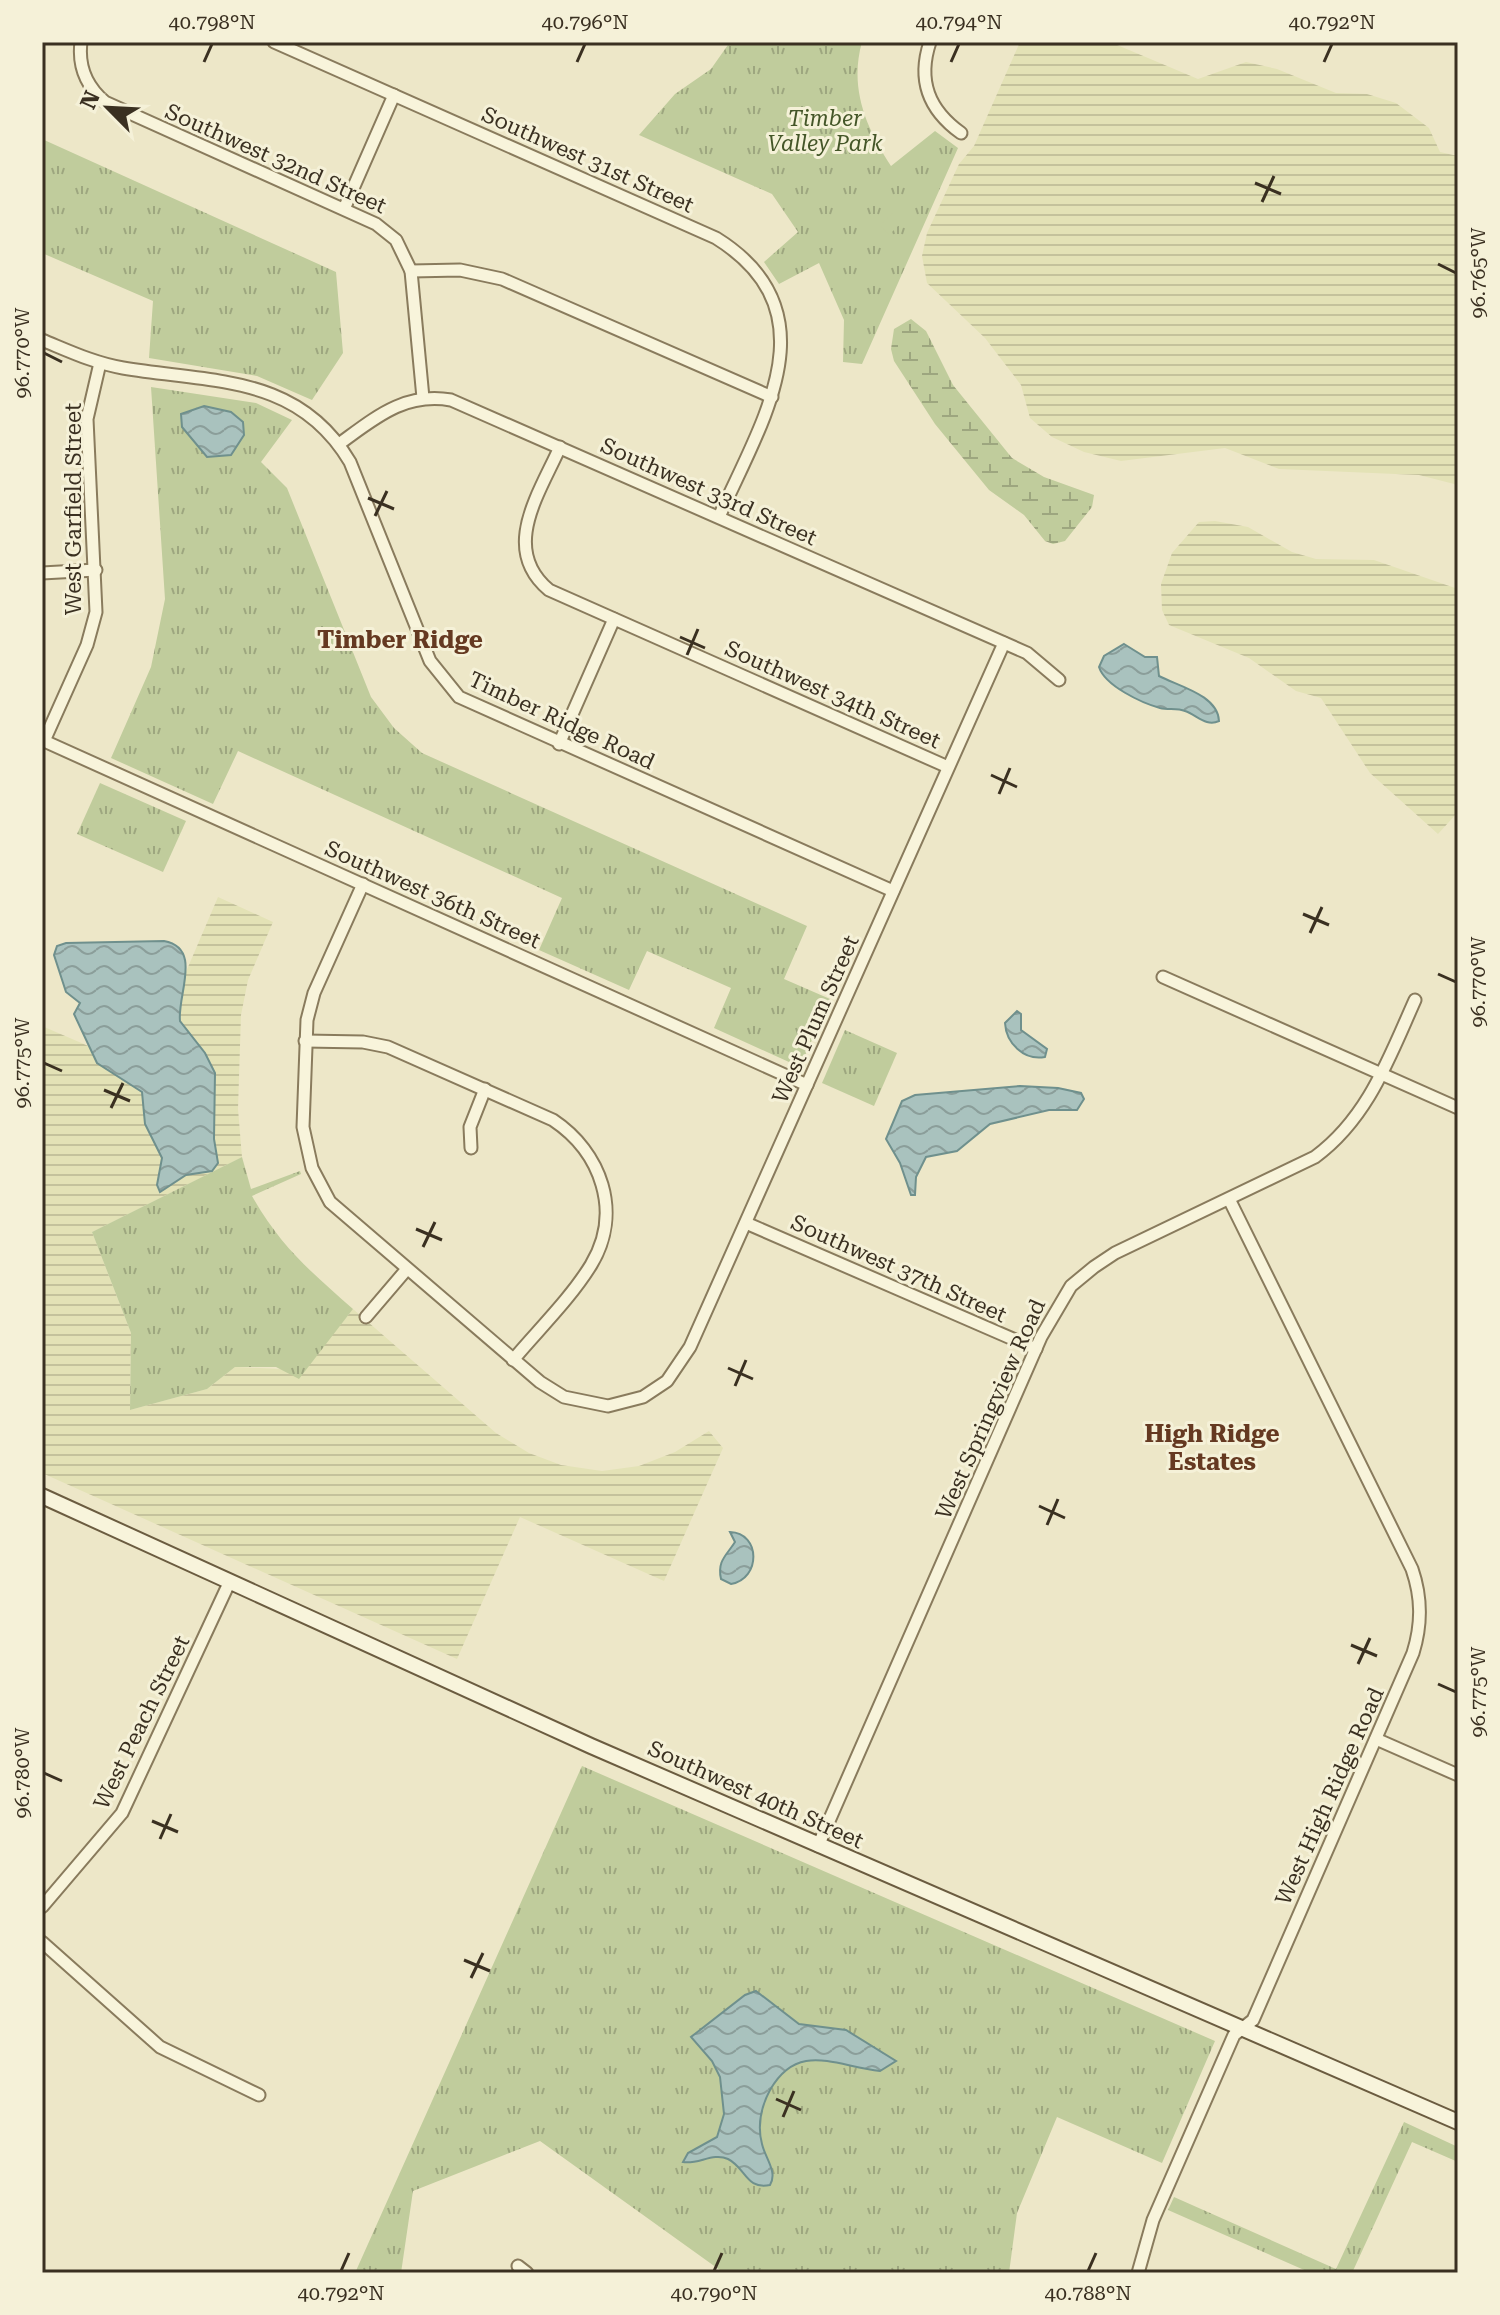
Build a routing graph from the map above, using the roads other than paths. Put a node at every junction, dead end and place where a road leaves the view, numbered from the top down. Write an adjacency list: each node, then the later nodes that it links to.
1 (81, 42): 6 (street, Southwest 32nd Street)
2 (274, 42): 4 (street, Southwest 31st Street)
3 (930, 42): 5 (street)
4 (394, 95): 6 (street); 10 (street, Southwest 31st Street)
5 (961, 133)
6 (344, 209): 7 (street, Southwest 32nd Street)
7 (411, 271): 10 (street); 11 (street)
8 (42, 340): 9 (street, Timber Ridge Road)
9 (100, 363): 12 (street, Timber Ridge Road); 15 (street, West Garfield Street)
10 (772, 397): 14 (street)
11 (423, 398): 12 (street, Southwest 33rd Street); 13 (street, Southwest 33rd Street)
12 (339, 444): 21 (street, Timber Ridge Road)
13 (560, 447): 14 (street, Southwest 33rd Street); 17 (street, Southwest 34th Street)
14 (719, 517): 18 (street, Southwest 33rd Street)
15 (96, 570): 16 (street); 20 (street, West Garfield Street)
16 (42, 573)
17 (614, 619): 21 (street); 22 (street, Southwest 34th Street)
18 (1004, 643): 19 (street, Southwest 33rd Street); 22 (street, West Plum Street)
19 (1059, 680)
20 (43, 741): 23 (street, Southwest 36th Street)
21 (559, 744): 24 (street, Timber Ridge Road)
22 (948, 767): 24 (street, West Plum Street)
23 (363, 884): 27 (street); 29 (street, Southwest 36th Street)
24 (893, 891): 29 (street, West Plum Street)
25 (1163, 977): 28 (street)
26 (1415, 1000): 28 (street, West Springview Road)
27 (305, 1041): 30 (street); 35 (street)
28 (1382, 1074): 31 (street); 33 (street, West Springview Road)
29 (807, 1085): 34 (street, West Plum Street)
30 (485, 1089): 32 (street); 38 (street)
31 (1458, 1108)
32 (471, 1148)
33 (1230, 1201): 37 (street, West Springview Road); 41 (street, West High Ridge Road)
34 (746, 1223): 37 (street, Southwest 37th Street); 38 (street, West Plum Street)
35 (407, 1269): 36 (street); 38 (street)
36 (366, 1317)
37 (1036, 1349): 43 (street, West Springview Road)
38 (513, 1360)
39 (42, 1496): 40 (main road, Southwest 40th Street)
40 (230, 1581): 43 (main road, Southwest 40th Street); 44 (street, West Peach Street)
41 (1376, 1739): 42 (street); 46 (street, West High Ridge Road)
42 (1458, 1775)
43 (818, 1846): 46 (main road, Southwest 40th Street)
44 (42, 1907)
45 (42, 1942): 47 (street)
46 (1243, 2027): 48 (main road, Southwest 40th Street); 49 (street, West High Ridge Road)
47 (259, 2095)
48 (1458, 2122)
49 (1138, 2273)

